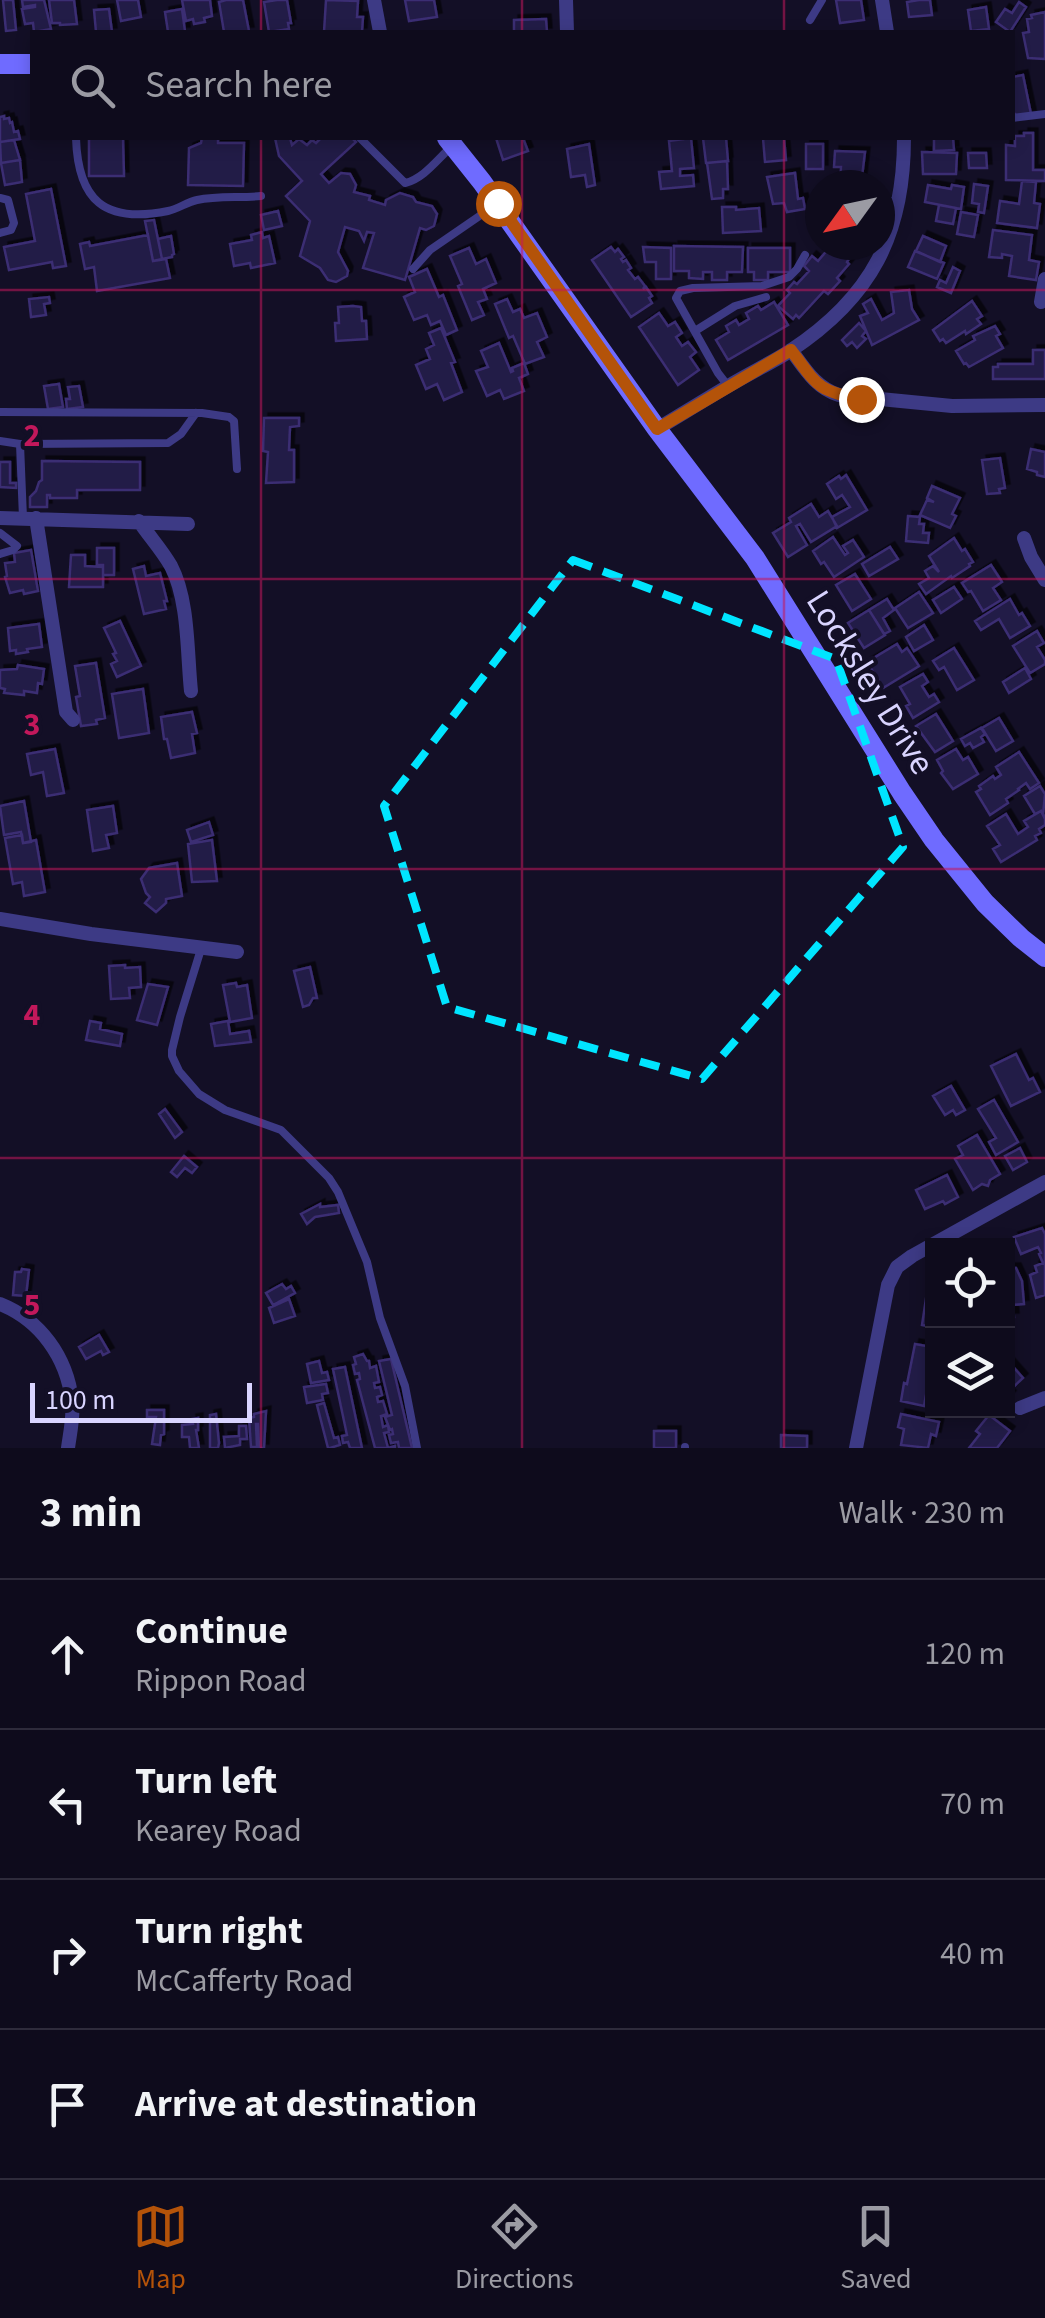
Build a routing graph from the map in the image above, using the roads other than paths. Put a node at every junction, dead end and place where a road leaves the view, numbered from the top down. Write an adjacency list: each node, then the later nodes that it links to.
1 (374, 0): 6 (street)
2 (566, 0): 7 (street)
3 (822, 0): 5 (lane)
4 (882, 0): 8 (street)
5 (810, 20)
6 (380, 30)
7 (567, 30)
8 (887, 30)
9 (0, 64): 10 (street)
10 (30, 64)
11 (1045, 114): 12 (lane)
12 (1015, 118)
13 (76, 140): 17 (lane)
14 (362, 140): 16 (lane)
15 (904, 140): 20 (street)
16 (451, 141): 21 (street, Locksley Drive)
17 (261, 196)
18 (0, 198): 22 (lane)
19 (895, 201): 20 (lane)
20 (899, 201): 29 (street)
21 (498, 203): 24 (lane); 34 (street, Locksley Drive)
22 (0, 233)
23 (805, 256): 28 (lane)
24 (413, 269)
25 (1045, 279): 27 (street)
26 (766, 297): 28 (lane)
27 (1040, 302)
28 (694, 331): 30 (lane)
29 (791, 350): 30 (street); 31 (street)
30 (728, 386): 34 (street)
31 (1045, 405)
32 (0, 412): 33 (lane)
33 (196, 413): 36 (lane); 37 (lane)
34 (657, 429): 51 (street, Locksley Drive)
35 (0, 442): 36 (lane)
36 (20, 444): 39 (lane)
37 (237, 468)
38 (0, 518): 39 (street)
39 (29, 518): 40 (street); 47 (street)
40 (139, 521): 41 (street); 46 (street)
41 (188, 524)
42 (0, 533): 44 (lane)
43 (1024, 538): 45 (street)
44 (0, 554)
45 (1045, 580)
46 (191, 691)
47 (74, 720)
48 (0, 919): 49 (street)
49 (201, 949): 50 (street); 57 (lane)
50 (237, 952)
51 (1045, 957)
52 (1045, 1182): 58 (street)
53 (0, 1304): 56 (street)
54 (1045, 1398): 55 (street)
55 (1020, 1408)
56 (68, 1448)
57 (417, 1448)
58 (856, 1448)

